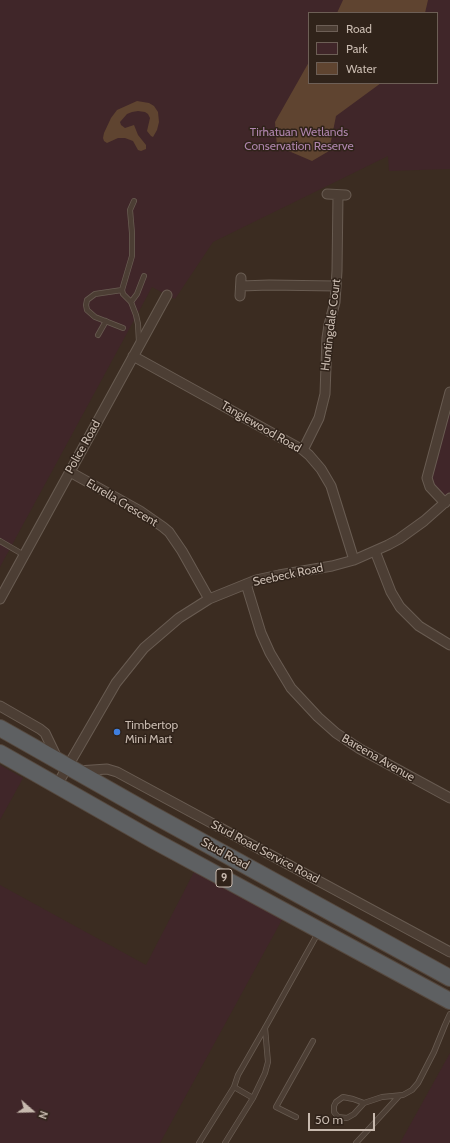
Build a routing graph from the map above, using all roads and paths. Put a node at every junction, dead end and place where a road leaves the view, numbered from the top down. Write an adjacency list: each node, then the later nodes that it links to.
1 (327, 194): 4 (street, Huntingdale Court)
2 (134, 201): 6 (lane)
3 (144, 276): 8 (lane)
4 (336, 286): 5 (street); 15 (street, Huntingdale Court)
5 (241, 287)
6 (122, 290): 8 (lane); 9 (lane)
7 (167, 296): 12 (street, Police Road)
8 (131, 302): 12 (lane)
9 (106, 321): 10 (lane); 11 (lane)
10 (123, 328)
11 (98, 335)
12 (139, 346): 13 (street, Police Road)
13 (134, 356): 15 (street, Tanglewood Road); 16 (street, Police Road)
14 (450, 392): 17 (street)
15 (303, 450): 21 (street, Tanglewood Road)
16 (70, 472): 20 (street, Police Road); 23 (street, Eurella Crescent)
17 (447, 500): 19 (street, Seebeck Road)
18 (0, 541): 20 (lane)
19 (375, 551): 21 (street, Seebeck Road); 25 (street)
20 (24, 555): 24 (street, Police Road)
21 (354, 560): 22 (street, Seebeck Road)
22 (246, 584): 23 (street, Seebeck Road); 31 (street, Bareena Avenue)
23 (209, 599): 29 (street, Seebeck Road)
24 (0, 600)
25 (450, 645)
26 (0, 706): 29 (street)
27 (0, 728): 29 (highway, Stud Road / 9)
28 (0, 753): 30 (highway, Stud Road / 9)
29 (68, 766): 30 (street, Seebeck Road); 33 (street, Stud Road Service Road); 34 (highway, Stud Road / 9)
30 (57, 785): 32 (highway, Stud Road / 9)
31 (450, 798)
32 (320, 930): 35 (highway, Stud Road / 9); 37 (lane)
33 (450, 952)
34 (450, 978)
35 (450, 1000)
36 (450, 1014): 40 (lane)
37 (266, 1028): 39 (lane); 41 (lane)
38 (313, 1041): 43 (lane)
39 (234, 1087): 41 (lane); 44 (lane)
40 (398, 1096): 42 (lane); 46 (lane)
41 (253, 1098): 45 (lane)
42 (364, 1103): 42 (lane)
43 (296, 1117)
44 (199, 1143)
45 (225, 1143)
46 (356, 1143)

